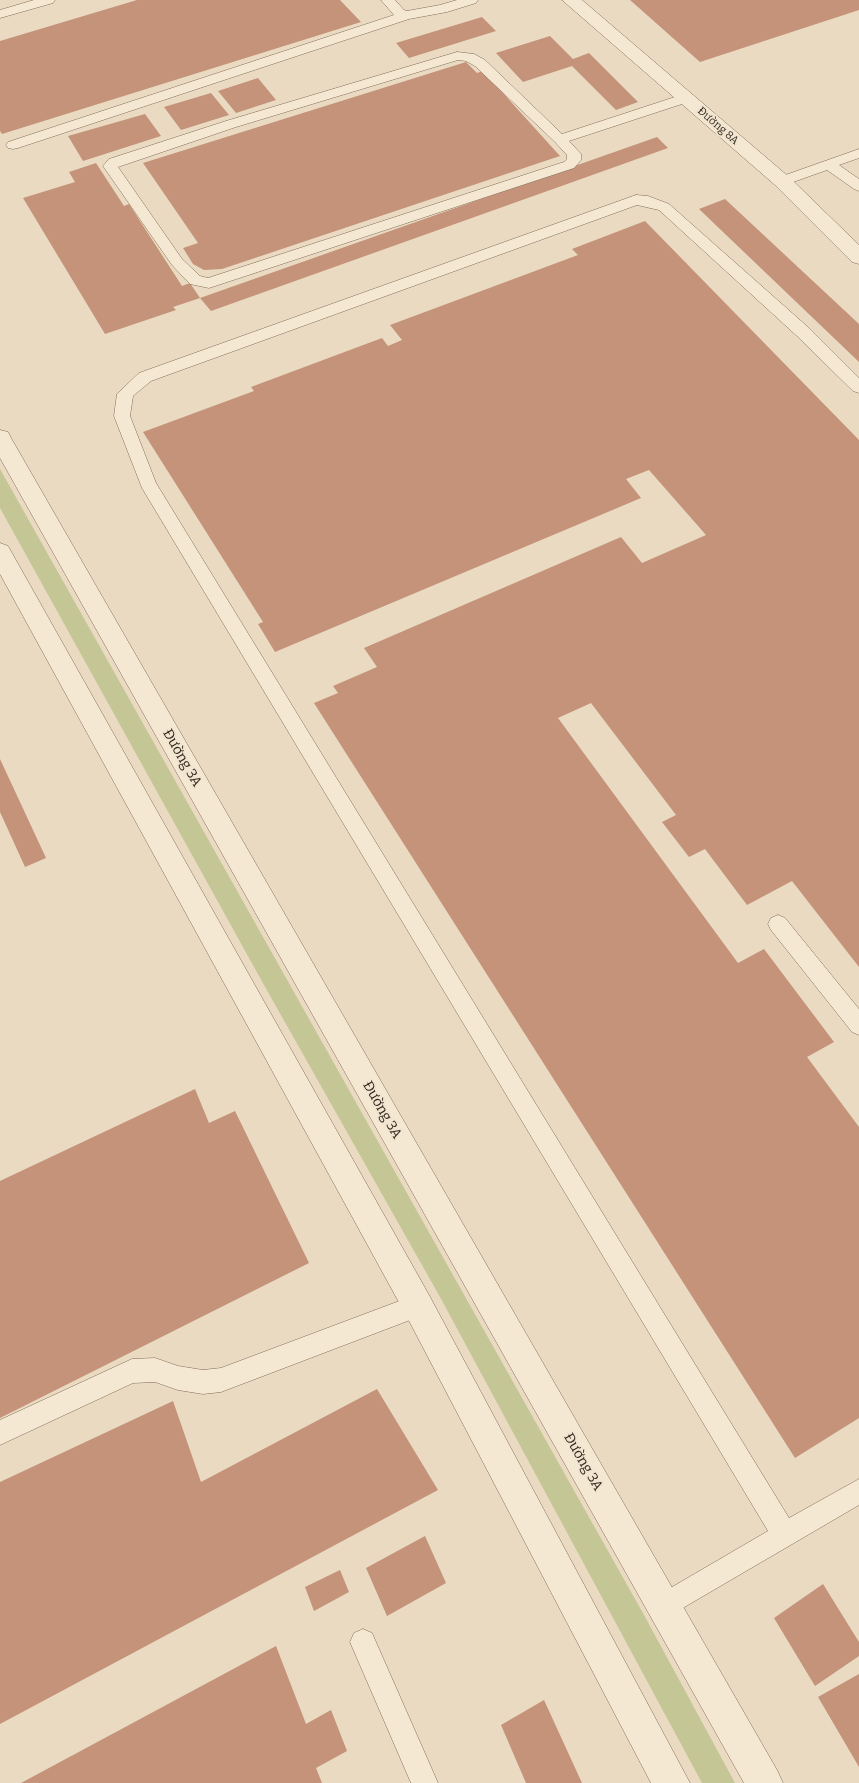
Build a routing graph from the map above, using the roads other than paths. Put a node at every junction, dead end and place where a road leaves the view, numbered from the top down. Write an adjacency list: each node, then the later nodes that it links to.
1 (48, 0): 5 (lane)
2 (388, 0): 6 (lane)
3 (471, 0): 6 (lane)
4 (571, 0): 7 (street, Đường 8A)
5 (0, 14)
6 (408, 15): 9 (lane)
7 (686, 98): 8 (lane); 12 (street, Đường 8A)
8 (560, 139): 8 (lane)
9 (13, 145)
10 (859, 153): 11 (lane)
11 (828, 164): 12 (lane); 13 (lane)
12 (782, 181): 14 (street, Đường 8A)
13 (859, 186)
14 (859, 257)
15 (859, 387): 23 (lane)
16 (0, 438): 24 (street, Đường 3A)
17 (0, 552): 20 (street)
18 (778, 924): 19 (lane)
19 (859, 1025)
20 (418, 1306): 21 (lane); 27 (street)
21 (0, 1433)
22 (859, 1491): 23 (lane)
23 (785, 1535): 24 (lane)
24 (664, 1606): 28 (street, Đường 3A)
25 (363, 1642): 26 (lane)
26 (425, 1783)
27 (671, 1783)
28 (764, 1783)

